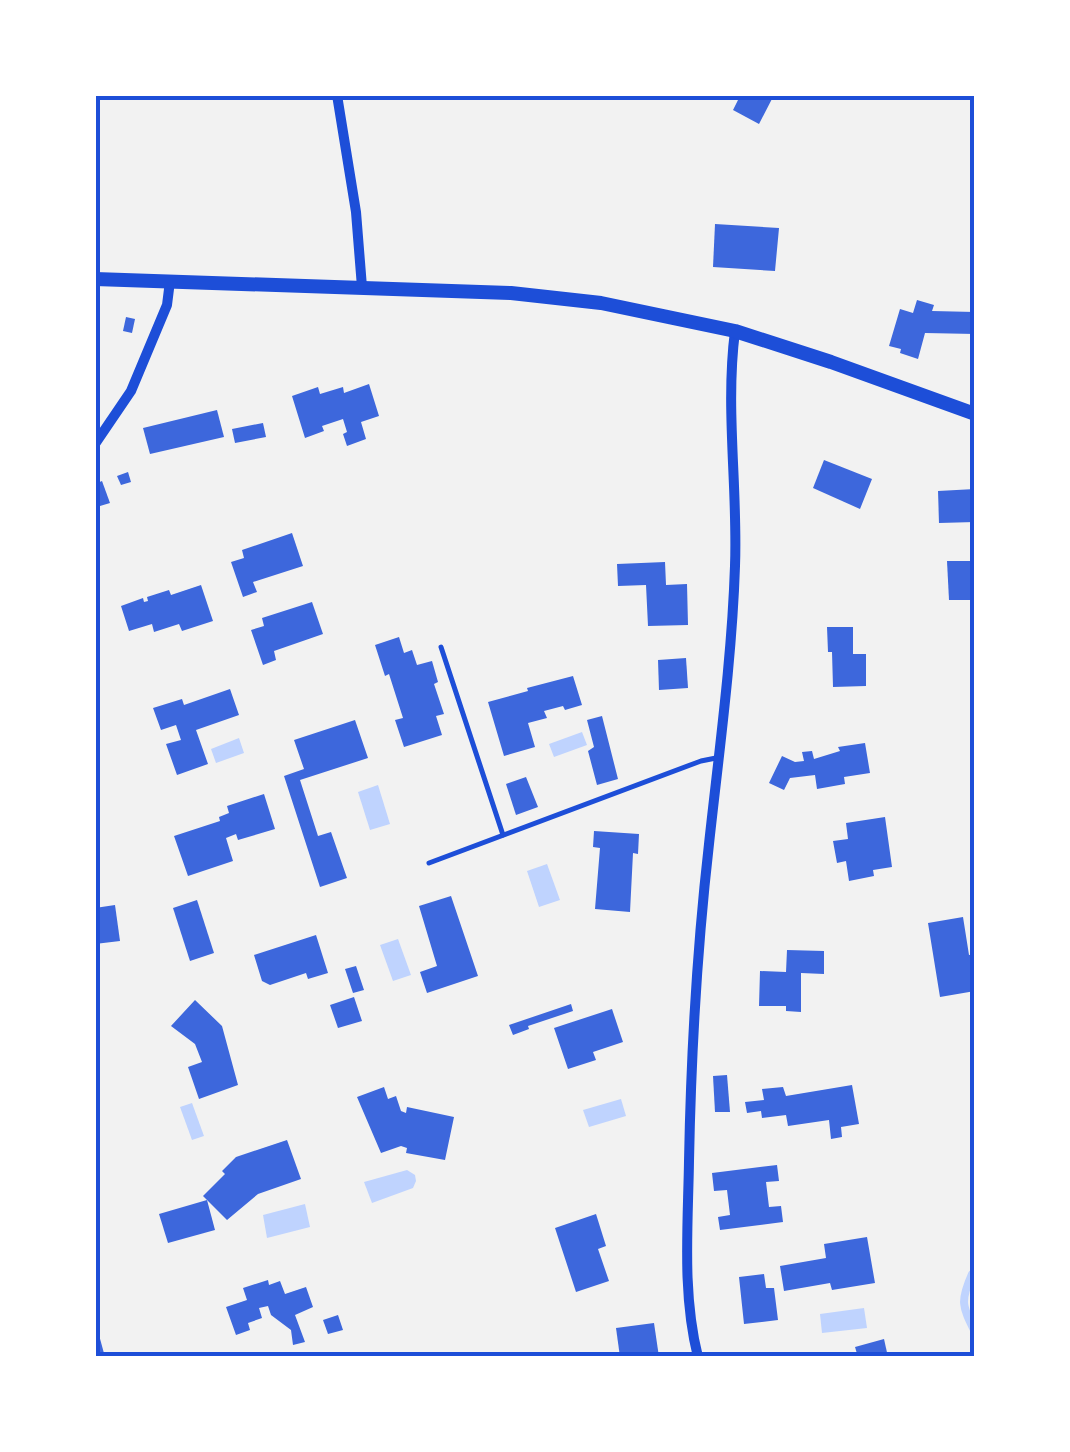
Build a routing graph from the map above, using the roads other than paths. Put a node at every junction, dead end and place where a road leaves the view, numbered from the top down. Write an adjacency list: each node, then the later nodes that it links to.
1 (337, 95): 4 (street)
2 (95, 280): 3 (street)
3 (170, 281): 4 (street); 7 (street)
4 (362, 286): 5 (street)
5 (735, 331): 6 (street); 9 (street)
6 (975, 414)
7 (95, 444)
8 (440, 646): 10 (lane)
9 (719, 757): 10 (lane); 12 (street)
10 (503, 835): 11 (lane)
11 (429, 863)
12 (698, 1357)

